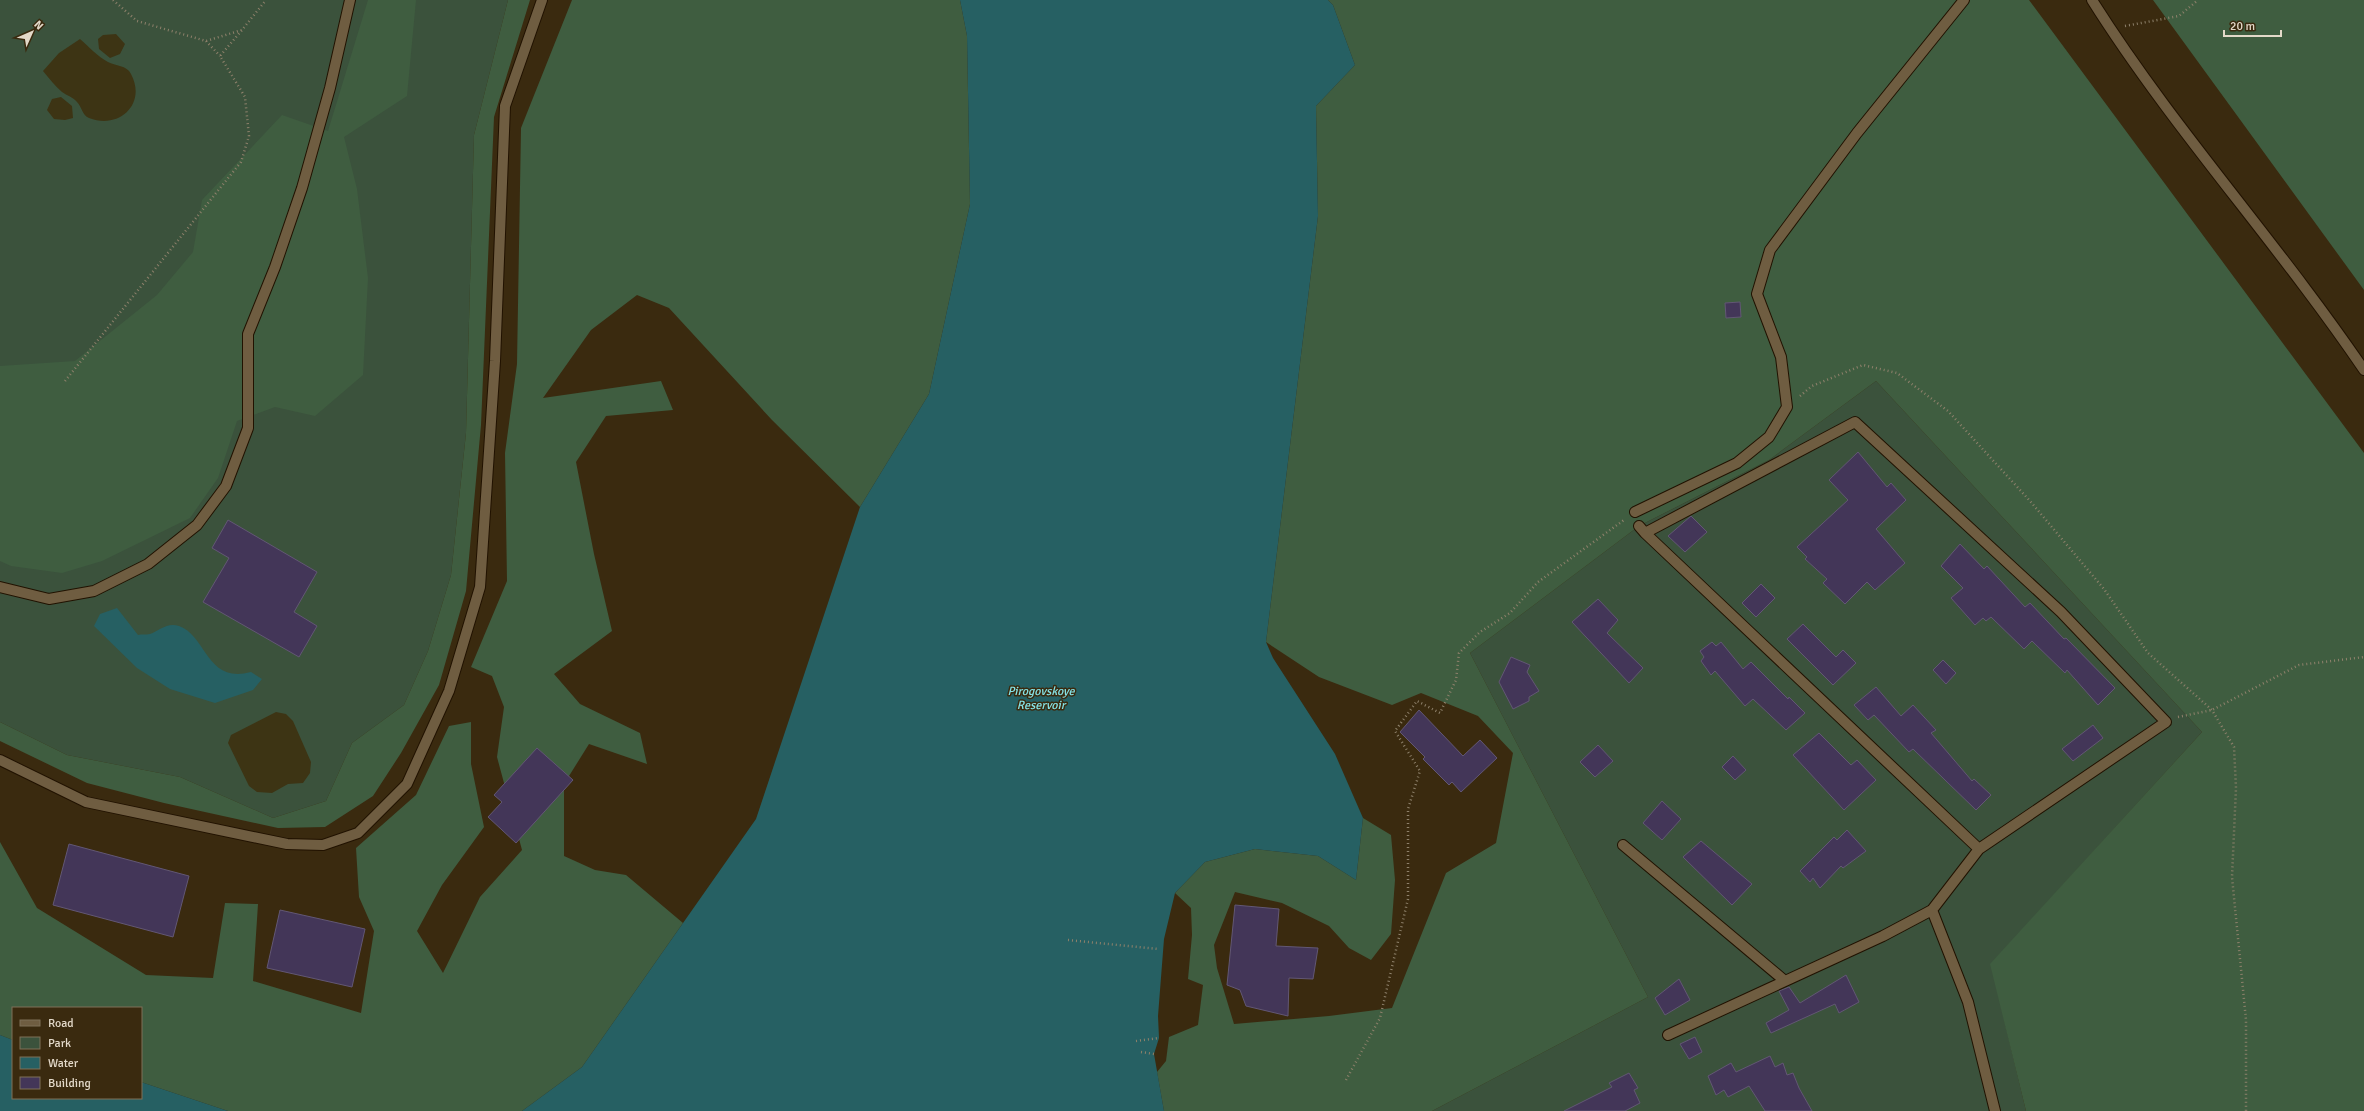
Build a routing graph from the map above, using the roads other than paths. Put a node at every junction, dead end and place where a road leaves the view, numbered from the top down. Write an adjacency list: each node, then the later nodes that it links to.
1 (350, 0): 7 (street)
2 (542, 0): 8 (street)
3 (1964, 0): 6 (street)
4 (2092, 0): 5 (street)
5 (2364, 370)
6 (1635, 512)
7 (0, 587)
8 (0, 760)
9 (1623, 845): 12 (street)
10 (1979, 848): 10 (street); 11 (street)
11 (1932, 910): 12 (street); 14 (street)
12 (1785, 981): 13 (street)
13 (1668, 1036)
14 (1995, 1111)

